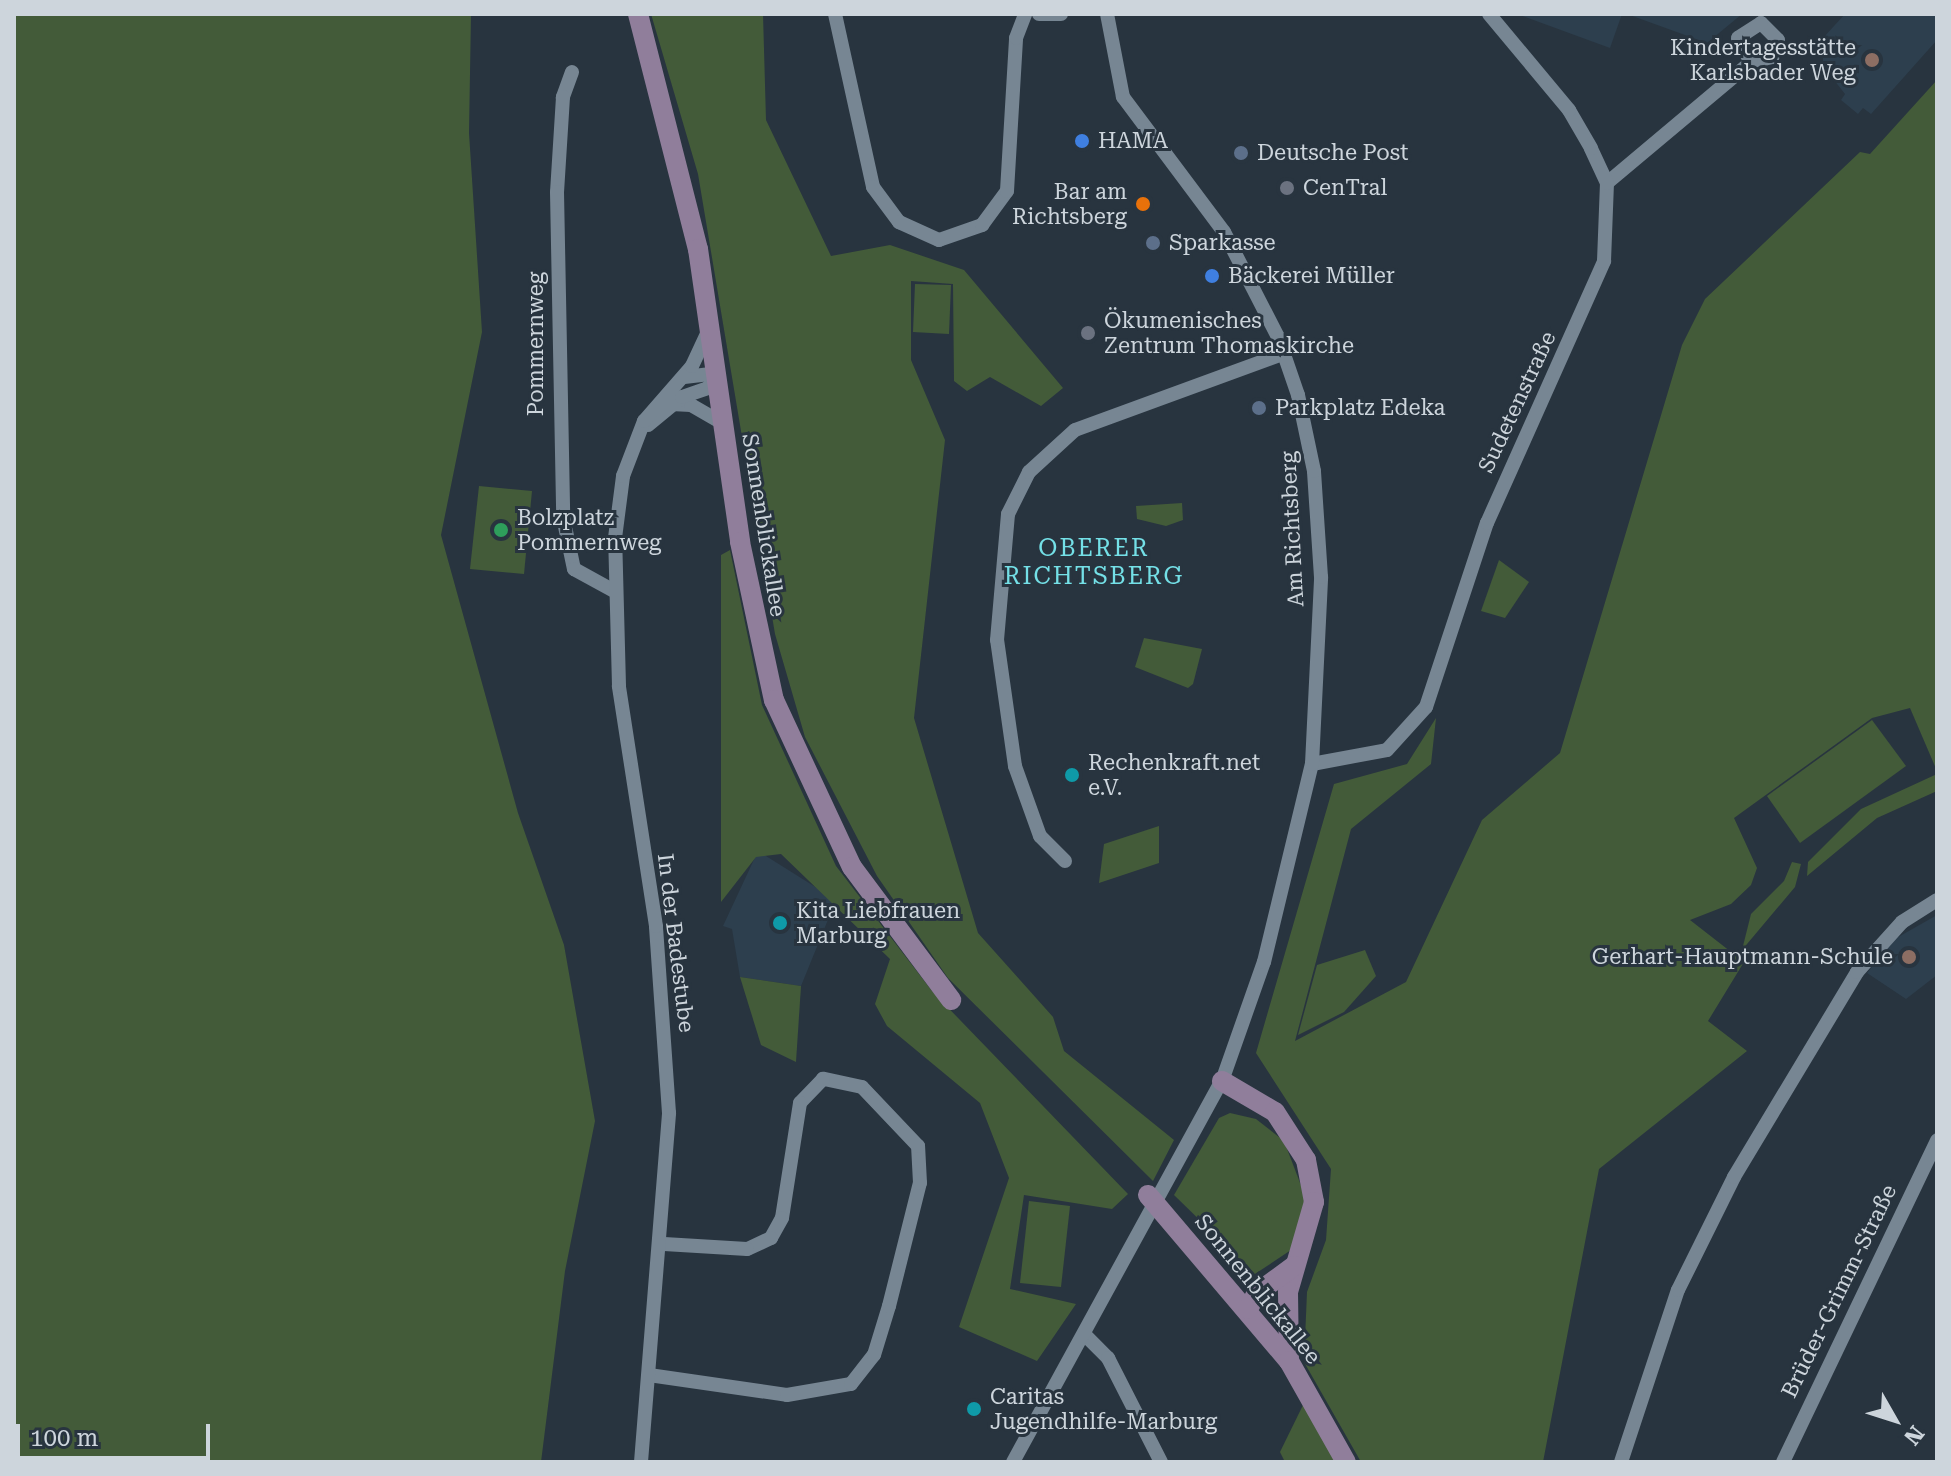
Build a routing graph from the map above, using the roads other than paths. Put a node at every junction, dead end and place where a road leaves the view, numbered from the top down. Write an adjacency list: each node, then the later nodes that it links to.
1 (638, 14): 11 (main road, Sonnenblickallee)
2 (835, 14): 3 (street)
3 (1025, 14)
4 (1039, 14): 5 (street)
5 (1061, 14)
6 (1107, 14): 12 (street, Am Richtsberg)
7 (1489, 14): 10 (street, Sudetenstraße)
8 (1751, 62): 10 (street)
9 (572, 72): 18 (street, Pommernweg)
10 (1607, 183): 19 (street, Sudetenstraße)
11 (710, 323): 13 (main road, Sonnenblickallee); 14 (street, In der Badestube)
12 (1285, 353): 19 (street, Am Richtsberg); 20 (street)
13 (718, 373): 14 (street); 15 (street, In der Badestube); 16 (main road, Sonnenblickallee)
14 (680, 378): 17 (street, In der Badestube)
15 (671, 404): 16 (street); 17 (street, In der Badestube)
16 (724, 424): 22 (main road, Sonnenblickallee)
17 (640, 435): 18 (street, In der Badestube)
18 (614, 591): 26 (street, In der Badestube)
19 (1312, 764): 23 (street, Am Richtsberg)
20 (1065, 861)
21 (1937, 900): 37 (street)
22 (951, 1000)
23 (1222, 1081): 27 (main road); 30 (street)
24 (1937, 1140): 38 (street, Brüder-Grimm-Straße)
25 (1148, 1195): 29 (main road, Sonnenblickallee)
26 (664, 1244): 32 (street, In der Badestube); 32 (street)
27 (1294, 1266): 28 (main road); 29 (main road)
28 (1288, 1292): 29 (main road); 31 (main road)
29 (1248, 1309): 31 (main road, Sonnenblickallee)
30 (1085, 1335): 34 (street); 35 (street)
31 (1289, 1361): 36 (main road, Sonnenblickallee)
32 (649, 1375): 33 (street, In der Badestube)
33 (641, 1462)
34 (1013, 1462)
35 (1161, 1462)
36 (1346, 1462)
37 (1621, 1462)
38 (1783, 1462)

